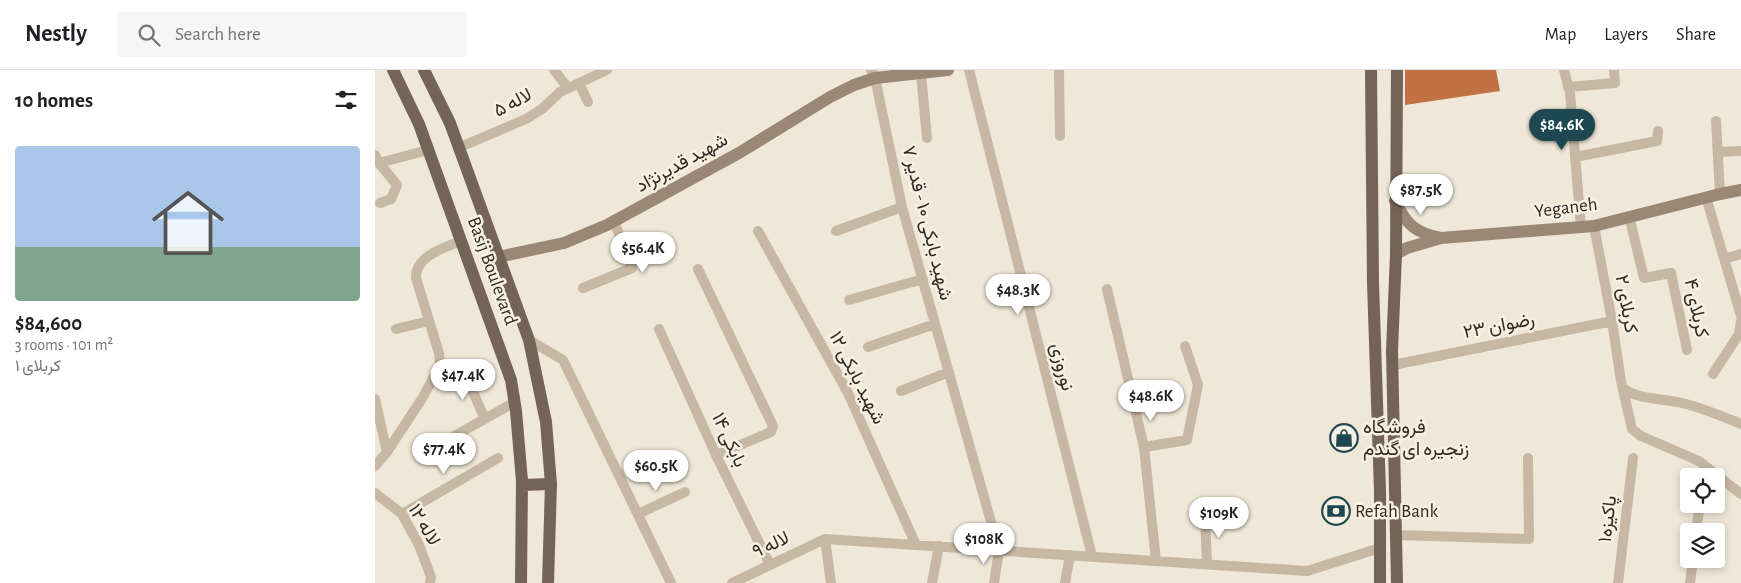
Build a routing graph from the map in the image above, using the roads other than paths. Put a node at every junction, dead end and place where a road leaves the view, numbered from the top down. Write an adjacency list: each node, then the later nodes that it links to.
1 (393, 70): 23 (main road, Basij Boulevard)
2 (424, 70): 22 (main road, Basij Boulevard)
3 (554, 70): 15 (street)
4 (607, 70): 14 (street, لاله ۵)
5 (949, 70): 12 (street, شهید قدیرنژاد)
6 (969, 70): 99 (street, نوروزی)
7 (1059, 70): 20 (street)
8 (1371, 70): 26 (main road)
9 (1397, 70): 27 (main road)
10 (1564, 70): 16 (street)
11 (1614, 70): 16 (street)
12 (927, 72): 13 (street, شهید قدیرنژاد); 21 (street)
13 (873, 74): 35 (street, شهید بابکی ۱۰ - قدیر ۷); 37 (street, شهید قدیرنژاد)
14 (579, 83): 15 (street, لاله ۵); 17 (street)
15 (567, 88): 22 (street, لاله ۵)
16 (1568, 88): 28 (street)
17 (588, 102)
18 (1716, 121): 25 (street)
19 (1658, 131): 28 (street)
20 (1060, 136)
21 (927, 138)
22 (458, 148): 46 (main road, Basij Boulevard)
23 (429, 150): 29 (street); 43 (main road, Basij Boulevard)
24 (1741, 151): 25 (street)
25 (1718, 152): 31 (street)
26 (1372, 154): 27 (main road); 50 (main road)
27 (1396, 154): 33 (main road)
28 (1575, 157): 39 (street)
29 (377, 159): 34 (street)
30 (1741, 190): 31 (street, Yeganeh)
31 (1720, 194): 32 (street, Yeganeh)
32 (1706, 197): 36 (street, Yeganeh); 47 (street)
33 (1395, 201): 42 (street); 44 (main road)
34 (380, 203)
35 (902, 207): 41 (street); 51 (street, شهید بابکی ۱۰ - قدیر ۷)
36 (1629, 216): 38 (street, Yeganeh); 65 (street, کربلای ۴)
37 (614, 221): 46 (street, شهید قدیرنژاد); 52 (street)
38 (1595, 226): 39 (street, Yeganeh); 57 (street, کربلای ۲)
39 (1581, 228): 42 (street, Yeganeh)
40 (758, 231): 94 (street, شهید بابکی ۱۲)
41 (836, 231)
42 (1441, 238): 44 (street, Yeganeh)
43 (461, 241): 56 (street); 73 (main road, Basij Boulevard)
44 (1396, 254): 48 (main road)
45 (1741, 254): 47 (street)
46 (498, 257): 62 (main road, Basij Boulevard)
47 (1724, 259): 55 (street)
48 (1394, 268): 50 (main road); 66 (main road)
49 (698, 269): 79 (street)
50 (1373, 269): 96 (main road)
51 (923, 279): 54 (street); 59 (street, شهید بابکی ۱۰ - قدیر ۷)
52 (583, 288)
53 (1107, 289): 76 (street)
54 (849, 300)
55 (1741, 316)
56 (429, 321): 60 (street); 77 (street)
57 (1612, 321): 66 (street, رضوان ۲۳); 70 (street, کربلای ۲)
58 (1741, 323): 69 (street)
59 (935, 324): 64 (street); 67 (street, شهید بابکی ۱۰ - قدیر ۷)
60 (396, 328)
61 (659, 329): 79 (street, بابکی ۱۴)
62 (529, 340): 84 (main road, Basij Boulevard); 90 (street)
63 (1185, 346): 76 (street)
64 (868, 347)
65 (1687, 350)
66 (1393, 365): 92 (main road)
67 (949, 372): 71 (street); 97 (street, شهید بابکی ۱۰ - قدیر ۷)
68 (465, 374): 74 (street)
69 (1713, 374)
70 (1623, 388): 75 (street); 88 (street, کربلای ۲)
71 (901, 390)
72 (375, 399): 77 (street)
73 (515, 402): 74 (street); 85 (main road, Basij Boulevard)
74 (485, 419): 78 (street)
75 (1741, 424)
76 (1144, 447): 100 (street)
77 (387, 452): 83 (street)
78 (424, 453)
79 (716, 455): 102 (street, بابکی ۱۴)
80 (498, 458): 89 (street)
81 (1529, 458): 92 (street)
82 (1633, 458): 115 (street, پاکیزه۱)
83 (375, 466)
84 (551, 484): 85 (main road); 106 (main road, Basij Boulevard)
85 (522, 485): 105 (main road, Basij Boulevard)
86 (685, 492): 90 (street)
87 (375, 494): 89 (street, لاله ۱۲)
88 (1741, 494)
89 (402, 514): 104 (street, لاله ۱۲)
90 (637, 514): 107 (street)
91 (1205, 515): 101 (street)
92 (1397, 535): 114 (main road)
93 (825, 539): 94 (street); 102 (street, لاله ۹); 109 (street)
94 (916, 544): 95 (street)
95 (939, 546): 97 (street); 110 (street)
96 (1380, 548): 101 (street); 113 (main road)
97 (999, 550): 98 (street); 111 (street)
98 (1070, 555): 99 (street); 112 (street)
99 (1092, 556): 100 (street)
100 (1156, 561): 101 (street)
101 (1207, 564)
102 (770, 565): 108 (street, لاله ۹)
103 (1692, 568): 116 (street)
104 (430, 583)
105 (521, 583)
106 (548, 583)
107 (671, 583)
108 (732, 583)
109 (831, 583)
110 (932, 583)
111 (994, 583)
112 (1065, 583)
113 (1380, 583)
114 (1397, 583)
115 (1618, 583)
116 (1691, 583)

